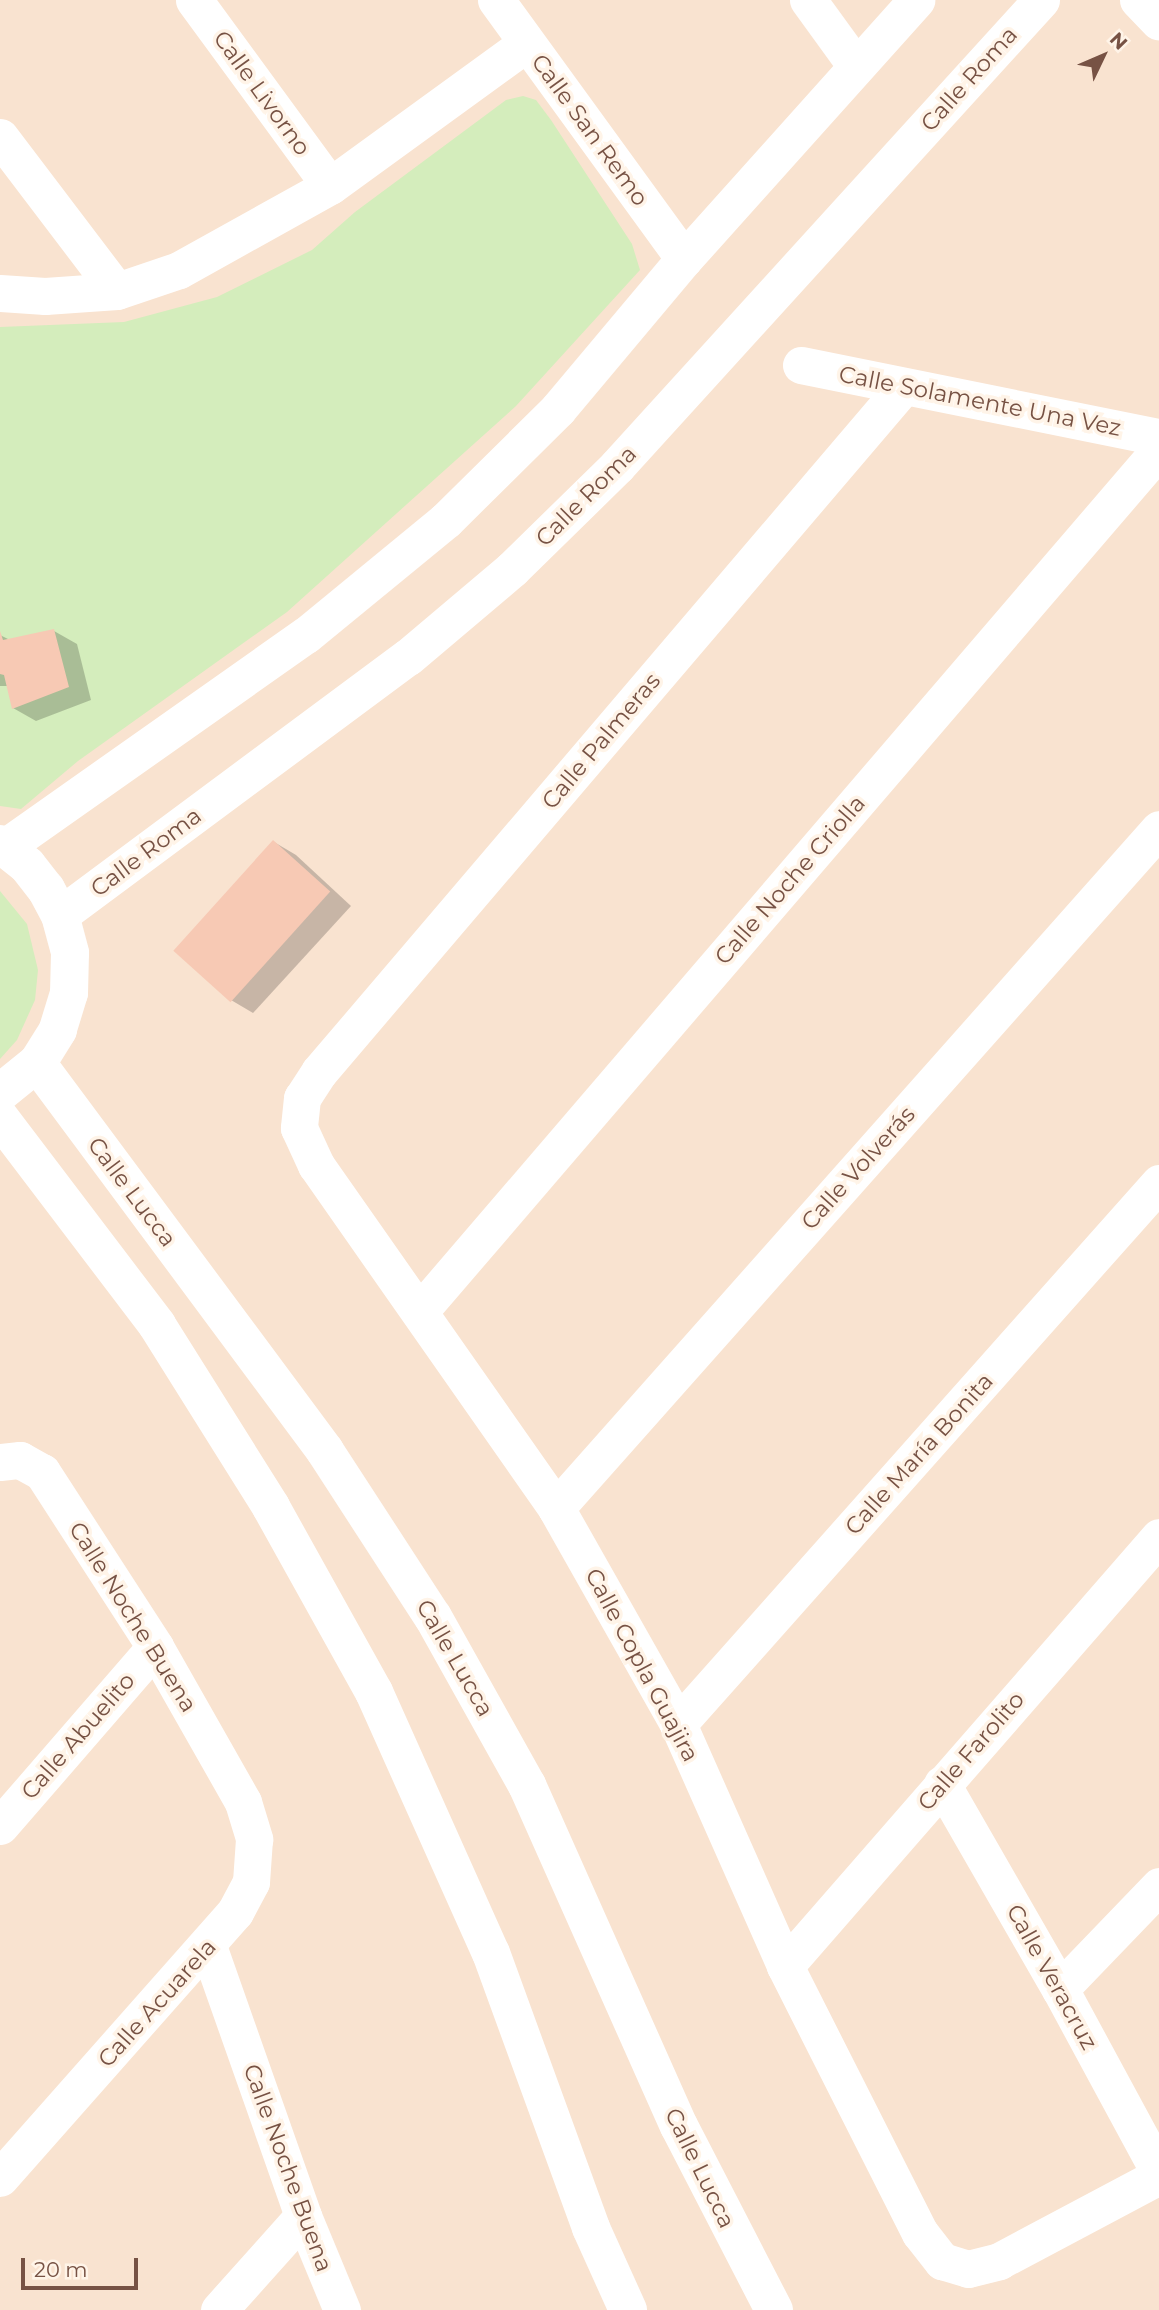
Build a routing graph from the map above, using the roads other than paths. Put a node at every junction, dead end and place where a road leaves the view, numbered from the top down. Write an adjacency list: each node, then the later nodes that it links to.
1 (194, 0): 11 (street, Calle Livorno)
2 (496, 0): 8 (street, Calle San Remo)
3 (808, 0): 9 (street)
4 (916, 0): 9 (street)
5 (1041, 0): 21 (street, Calle Roma)
6 (1139, 0): 7 (street)
7 (1159, 22)
8 (527, 43): 11 (street); 12 (street, Calle San Remo)
9 (856, 66): 12 (street)
10 (0, 137): 13 (street)
11 (330, 186): 13 (street)
12 (684, 259): 20 (street)
13 (117, 291): 14 (street)
14 (0, 293)
15 (801, 365): 16 (street, Calle Solamente Una Vez)
16 (902, 387): 17 (street, Calle Solamente Una Vez); 24 (street, Calle Palmeras)
17 (1159, 437)
18 (1159, 450): 27 (street, Calle Noche Criolla)
19 (1159, 830): 29 (street, Calle Volverás)
20 (2, 845): 21 (street)
21 (60, 915): 22 (street)
22 (37, 1063): 23 (street); 46 (street, Calle Lucca)
23 (0, 1093)
24 (302, 1098): 27 (street, Calle Copla Guajira)
25 (0, 1118): 45 (street)
26 (1159, 1183): 32 (street, Calle María Bonita)
27 (420, 1311): 29 (street, Calle Copla Guajira)
28 (0, 1462): 31 (street, Calle Noche Buena)
29 (556, 1507): 32 (street, Calle Copla Guajira)
30 (1159, 1537): 33 (street, Calle Farolito)
31 (155, 1647): 34 (street, Calle Noche Buena); 35 (street, Calle Abuelito)
32 (678, 1724): 38 (street, Calle Copla Guajira)
33 (942, 1784): 38 (street, Calle Farolito); 39 (street, Calle Veracruz)
34 (243, 1802): 37 (street, Calle Acuarela)
35 (0, 1826)
36 (1159, 1886): 39 (street)
37 (208, 1946): 41 (street, Calle Acuarela); 42 (street, Calle Noche Buena)
38 (785, 1966): 40 (street, Calle Copla Guajira)
39 (1060, 1989): 40 (street, Calle Veracruz)
40 (1159, 2174)
41 (0, 2178)
42 (303, 2216): 43 (street); 44 (street, Calle Noche Buena)
43 (219, 2310)
44 (342, 2310)
45 (628, 2310)
46 (774, 2310)

